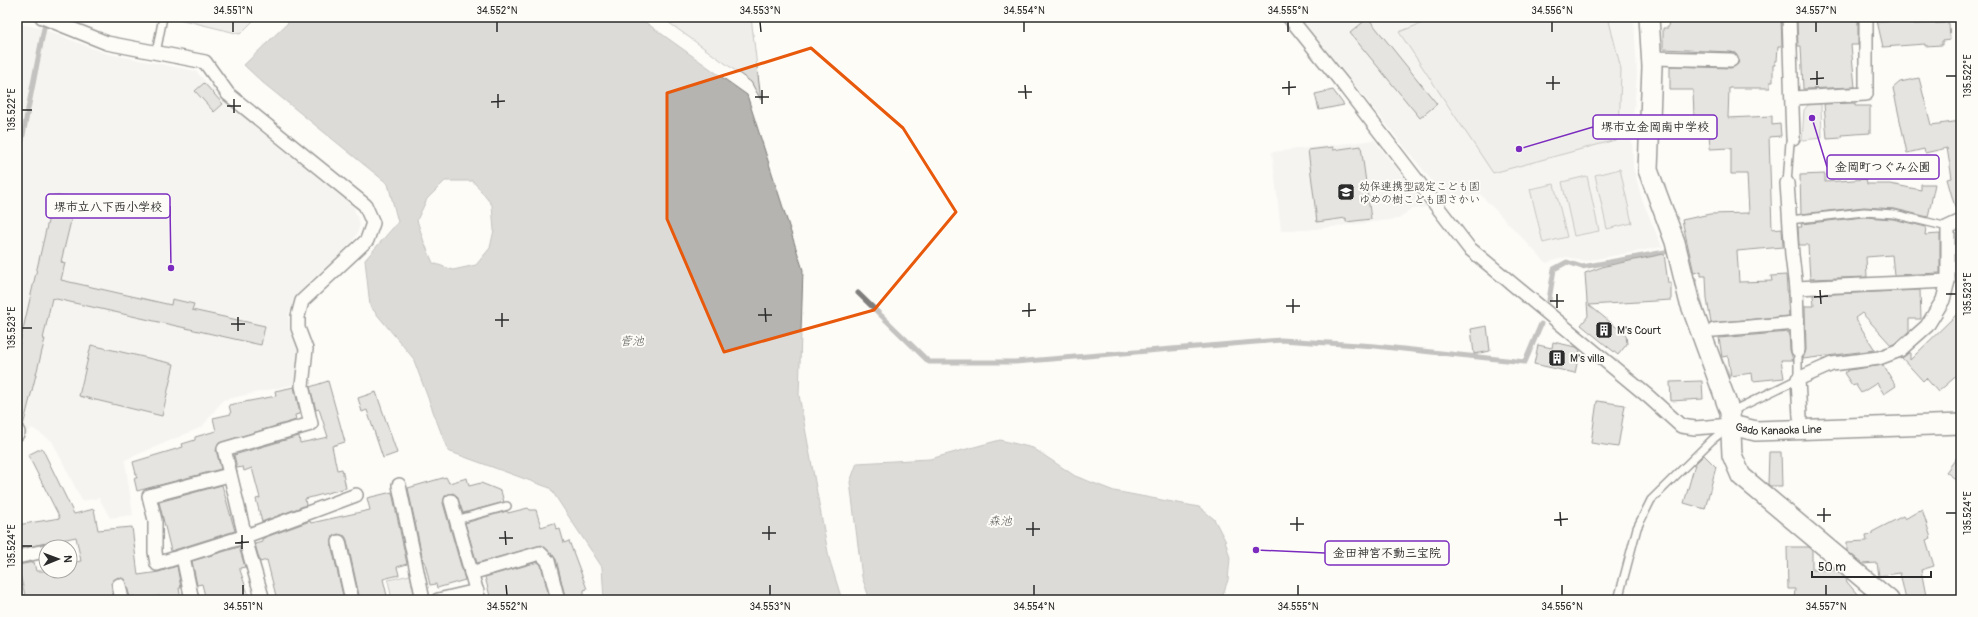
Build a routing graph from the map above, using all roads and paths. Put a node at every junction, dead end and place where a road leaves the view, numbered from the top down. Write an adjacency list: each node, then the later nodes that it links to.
1 (42, 17): 7 (street)
2 (163, 17): 7 (lane)
3 (1289, 17): 24 (street)
4 (1649, 17): 8 (street)
5 (1789, 17): 10 (street)
6 (1866, 17): 10 (street)
7 (156, 53): 26 (street)
8 (1652, 58): 9 (street); 24 (street)
9 (1731, 60)
10 (1793, 98): 11 (street)
11 (1794, 138): 12 (lane)
12 (1787, 183): 13 (street)
13 (1789, 220): 15 (lane); 17 (street)
14 (1961, 221): 15 (street)
15 (1948, 226): 16 (street)
16 (1948, 281): 17 (street); 21 (street)
17 (1796, 288): 18 (street)
18 (1797, 323): 19 (street); 20 (street)
19 (1714, 330)
20 (1798, 350): 21 (lane)
21 (1798, 379): 23 (street); 24 (lane)
22 (1961, 412): 23 (street, Gado Kanaoka Line)
23 (1800, 417): 24 (street, Gado Kanaoka Line)
24 (1731, 418): 25 (street, Gado Kanaoka Line); 47 (lane); 48 (street)
25 (1961, 424)
26 (229, 475): 32 (street); 36 (street)
27 (399, 485): 44 (street)
28 (356, 495): 32 (street)
29 (450, 502): 31 (street)
30 (507, 506): 31 (lane)
31 (456, 520): 37 (street)
32 (246, 536): 36 (street); 42 (street)
33 (339, 542): 43 (street)
34 (38, 552): 35 (street)
35 (17, 557)
36 (183, 557): 41 (street)
37 (471, 573): 39 (street); 46 (street)
38 (119, 585): 40 (street)
39 (478, 596): 45 (street)
40 (122, 600)
41 (192, 600)
42 (263, 600)
43 (352, 600)
44 (423, 600)
45 (438, 600)
46 (558, 600)
47 (1618, 600)
48 (1888, 600)

